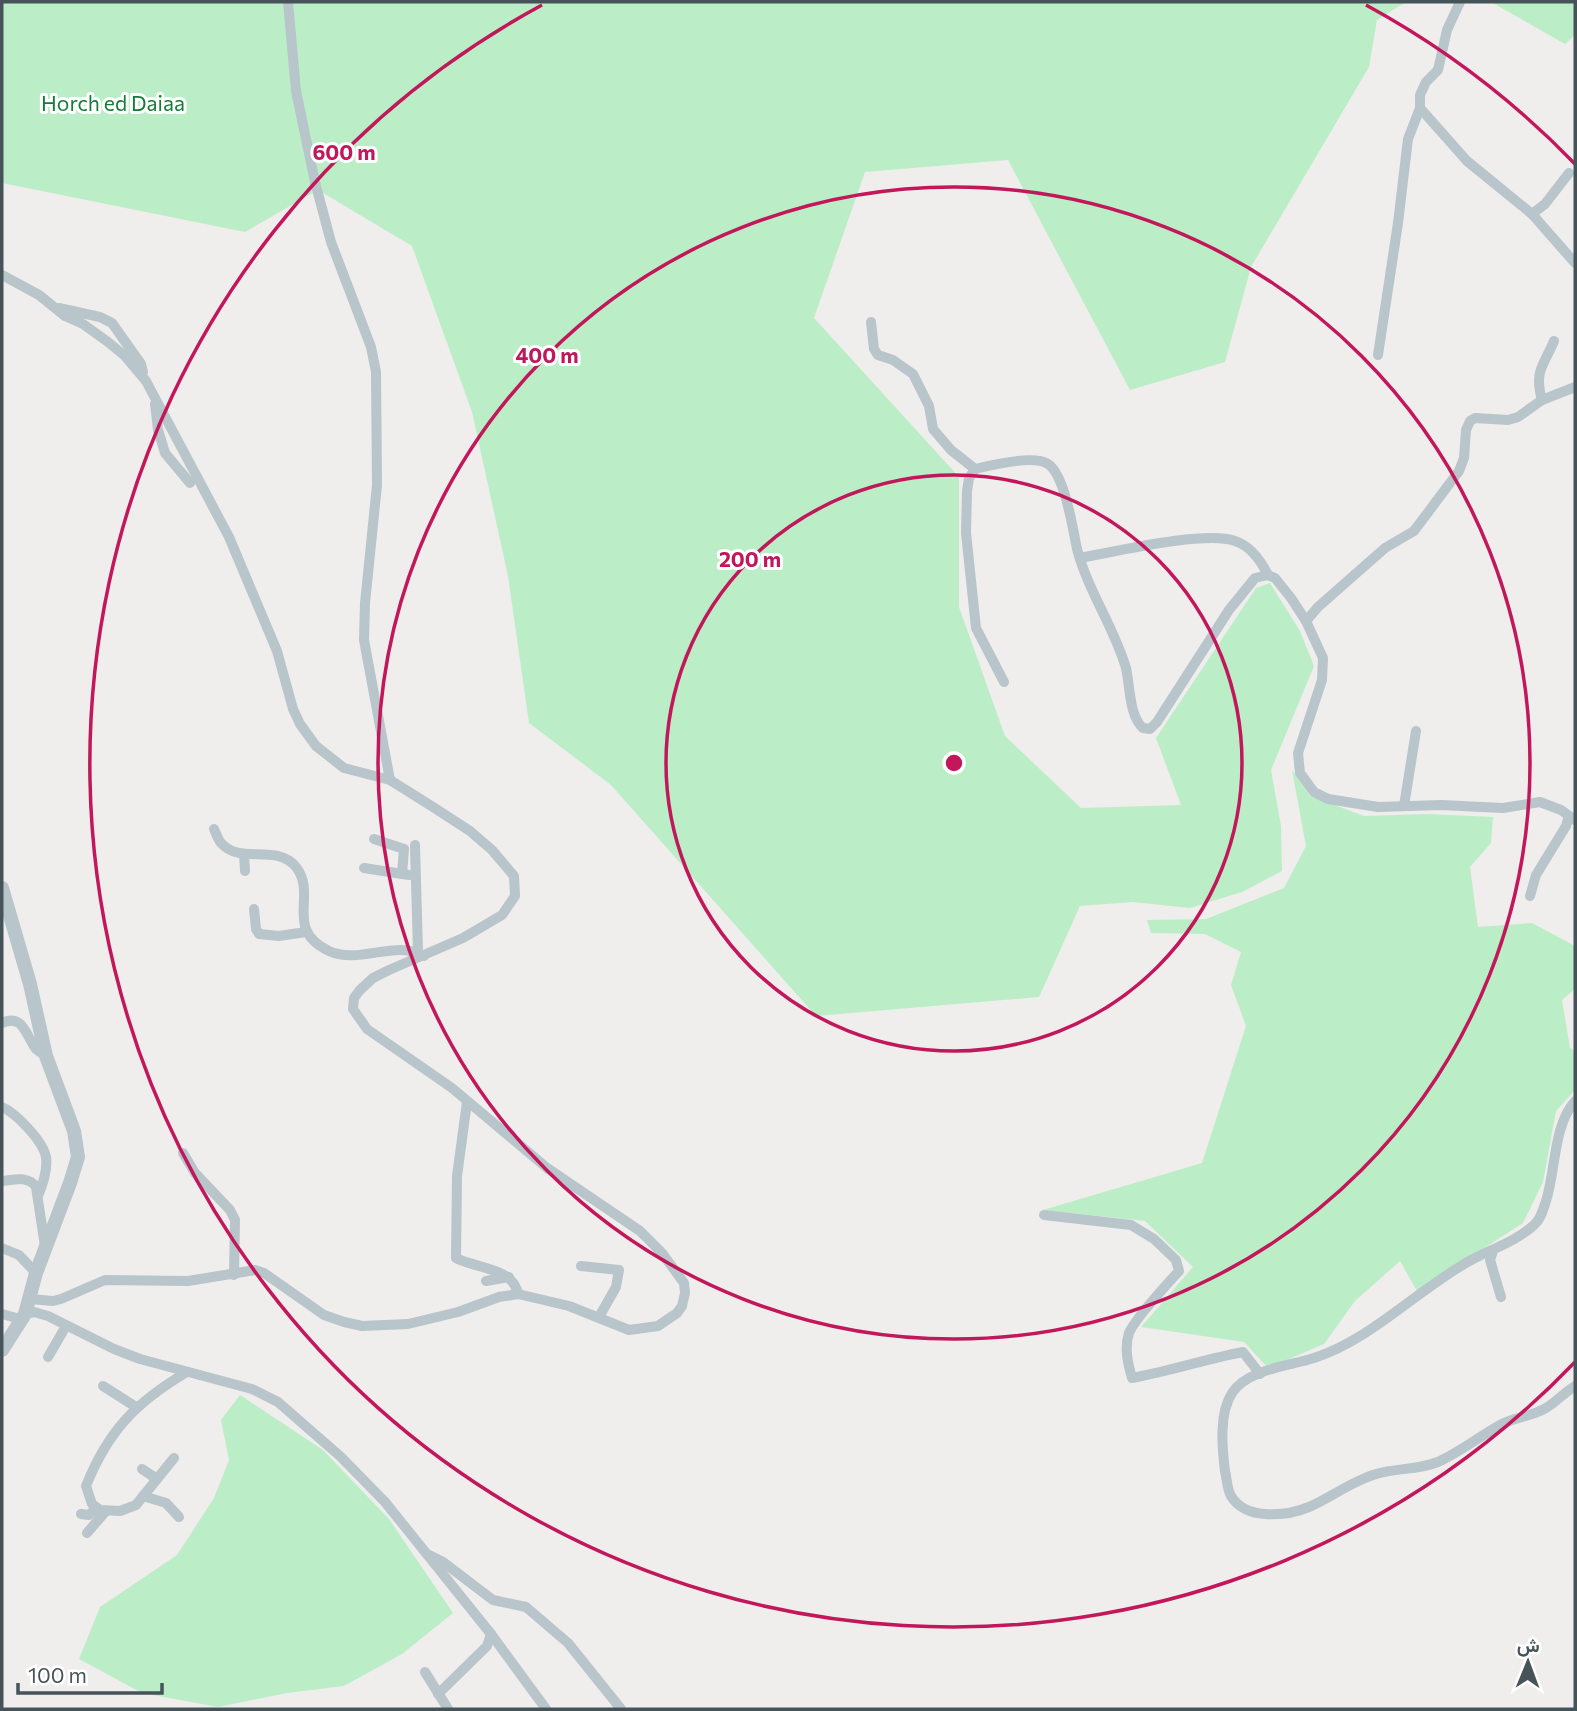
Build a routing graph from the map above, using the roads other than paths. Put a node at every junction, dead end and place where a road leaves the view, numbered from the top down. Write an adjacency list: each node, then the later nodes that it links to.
1 (288, 2): 23 (street)
2 (1460, 2): 3 (street)
3 (1420, 108): 5 (street); 11 (street)
4 (1570, 173): 5 (street)
5 (1532, 214): 6 (street)
6 (1575, 263)
7 (2, 275): 8 (street)
8 (54, 307): 12 (street); 12 (street)
9 (871, 322): 16 (street)
10 (1553, 341): 15 (street)
11 (1378, 355)
12 (146, 381): 14 (street)
13 (1575, 387): 15 (street)
14 (155, 398): 17 (street); 23 (street)
15 (1542, 400): 20 (street)
16 (975, 469): 18 (street); 21 (street)
17 (190, 483)
18 (1080, 558): 19 (street); 19 (street)
19 (1268, 575): 20 (street)
20 (1306, 621): 24 (street)
21 (1004, 682)
22 (1416, 731): 24 (street)
23 (390, 780): 38 (street)
24 (1404, 806): 25 (street)
25 (1572, 818): 35 (street)
26 (214, 829): 29 (street)
27 (374, 839): 32 (street)
28 (415, 845): 33 (street)
29 (244, 854): 31 (street); 37 (street)
30 (364, 868): 32 (street)
31 (246, 872)
32 (402, 874): 33 (street)
33 (415, 876): 38 (street)
34 (2, 888): 40 (street)
35 (1530, 896)
36 (254, 909): 37 (street)
37 (306, 932): 38 (street)
38 (421, 954): 42 (street)
39 (2, 1023): 40 (street)
40 (46, 1056): 49 (street)
41 (1575, 1101): 50 (street)
42 (467, 1102): 54 (street); 61 (street)
43 (2, 1107): 46 (street)
44 (183, 1153): 53 (street)
45 (2, 1181): 46 (street)
46 (38, 1196): 49 (street)
47 (1044, 1215): 66 (street)
48 (2, 1248): 52 (street)
49 (45, 1248): 52 (street)
50 (1493, 1251): 57 (street); 66 (street)
51 (581, 1266): 61 (street)
52 (36, 1273): 58 (street)
53 (234, 1275): 56 (street); 58 (street)
54 (509, 1276): 55 (street); 56 (street)
55 (486, 1281)
56 (518, 1294): 61 (street)
57 (1501, 1297)
58 (30, 1299): 60 (street)
59 (2, 1314): 60 (street)
60 (22, 1317): 62 (street); 63 (street)
61 (599, 1317)
62 (66, 1326): 64 (street); 65 (street)
63 (2, 1350)
64 (48, 1357)
65 (187, 1372): 69 (street); 78 (street)
66 (1260, 1374): 67 (street)
67 (1575, 1385)
68 (103, 1387): 69 (street)
69 (136, 1407): 74 (street)
70 (174, 1458): 72 (street)
71 (142, 1469): 72 (street)
72 (157, 1479): 73 (street)
73 (143, 1496): 74 (street); 76 (street)
74 (101, 1509): 75 (street); 77 (street)
75 (81, 1514)
76 (179, 1517)
77 (87, 1534)
78 (424, 1552): 79 (street); 84 (street)
79 (491, 1634): 81 (street); 83 (street)
80 (425, 1672): 81 (street)
81 (438, 1694): 82 (street)
82 (448, 1709)
83 (546, 1709)
84 (621, 1709)

